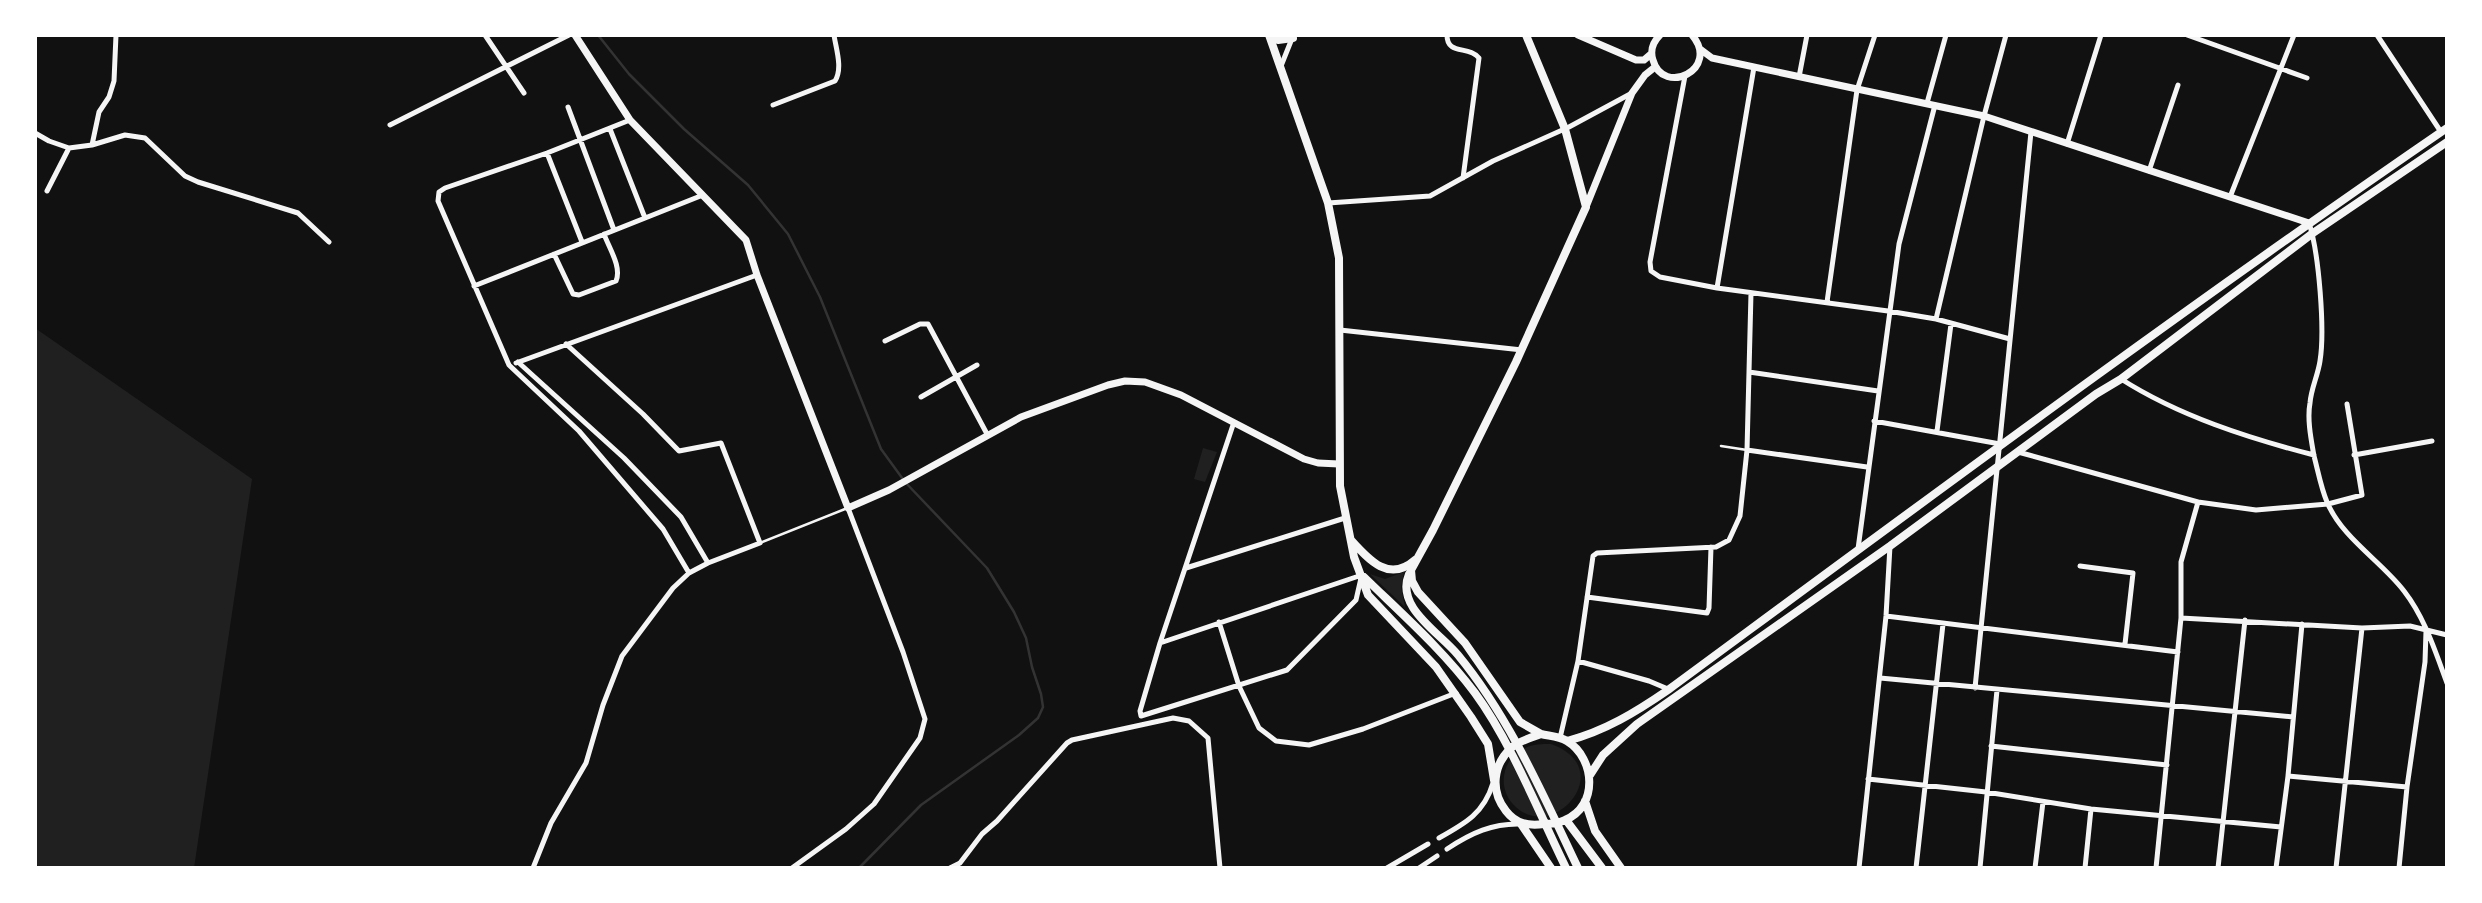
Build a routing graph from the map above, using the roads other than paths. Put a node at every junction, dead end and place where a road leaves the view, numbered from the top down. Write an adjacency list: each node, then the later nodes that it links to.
1 (117, 35): 51 (street)
2 (485, 35): 25 (street)
3 (569, 35): 25 (street)
4 (575, 35): 41 (street)
5 (1270, 35): 19 (main road); 29 (main road)
6 (1447, 35): 55 (street)
7 (1526, 35): 44 (main road)
8 (1578, 35): 22 (street)
9 (1660, 35): 22 (street)
10 (1693, 35): 21 (street)
11 (1807, 35): 31 (street)
12 (1875, 35): 34 (street)
13 (1946, 35): 37 (street)
14 (2006, 35): 40 (street)
15 (2101, 35): 50 (street)
16 (2187, 35): 28 (street)
17 (2294, 35): 28 (street)
18 (2377, 35): 45 (street)
19 (1293, 37): 29 (street)
20 (834, 38): 38 (street)
21 (1700, 49): 23 (street); 24 (street)
22 (1651, 54): 26 (street)
23 (1712, 58): 24 (street); 27 (street)
24 (1698, 63): 30 (street)
25 (505, 67): 35 (street); 42 (street)
26 (1655, 67): 30 (street); 36 (street)
27 (1754, 67): 31 (street); 71 (street)
28 (2280, 68): 32 (street); 58 (street)
29 (1280, 69): 59 (main road)
30 (1685, 76): 71 (street)
31 (1799, 77): 34 (street)
32 (2307, 78)
33 (2178, 85): 54 (street)
34 (1857, 90): 37 (street); 73 (street)
35 (524, 93)
36 (1632, 93): 44 (street); 60 (street)
37 (1931, 104): 40 (street); 74 (street)
38 (773, 105)
39 (568, 107): 48 (street)
40 (1984, 116): 46 (street); 75 (street)
41 (630, 120): 43 (street); 57 (street)
42 (390, 125)
43 (610, 129): 48 (street); 61 (street)
44 (1565, 129): 55 (street); 60 (main road)
45 (2444, 130): 62 (main road)
46 (2031, 132): 50 (street); 78 (street)
47 (35, 133): 52 (street)
48 (580, 141): 53 (street); 63 (street)
49 (2447, 142): 64 (main road)
50 (2067, 144): 54 (street)
51 (92, 145): 52 (street); 66 (street)
52 (69, 148): 56 (street)
53 (547, 153): 67 (street); 70 (street)
54 (2149, 171): 58 (street)
55 (1463, 178): 59 (street)
56 (47, 191)
57 (703, 195): 61 (street); 69 (street)
58 (2231, 197): 62 (street)
59 (1328, 204): 77 (main road)
60 (1586, 207): 81 (main road)
61 (645, 218): 63 (street)
62 (2309, 223): 64 (street); 96 (main road)
63 (614, 230): 65 (street)
64 (2313, 233): 87 (main road); 100 (street)
65 (604, 234): 67 (street); 68 (street)
66 (329, 242)
67 (582, 243): 68 (street)
68 (554, 254): 70 (street)
69 (757, 275): 80 (street); 107 (street)
70 (474, 286): 83 (street)
71 (1717, 288): 72 (street)
72 (1751, 293): 73 (street); 85 (street)
73 (1827, 302): 74 (street)
74 (1888, 311): 75 (street); 88 (street)
75 (1936, 319): 76 (street)
76 (1951, 324): 78 (street); 93 (street)
77 (1340, 330): 81 (street); 102 (main road)
78 (2010, 339): 96 (street)
79 (885, 341): 86 (street)
80 (566, 344): 82 (street); 110 (street)
81 (1522, 350): 114 (main road)
82 (518, 362): 83 (street); 115 (street)
83 (509, 365): 119 (street)
84 (977, 365): 86 (street)
85 (1749, 372): 88 (street); 98 (street)
86 (956, 377): 89 (street); 94 (street)
87 (2120, 379): 99 (main road); 100 (street)
88 (1878, 391): 92 (street)
89 (921, 397)
90 (2347, 404): 101 (street)
91 (1234, 421): 94 (street); 102 (street); 117 (street)
92 (1874, 421): 93 (street); 103 (street)
93 (1937, 431): 96 (street)
94 (988, 434): 107 (street)
95 (2432, 441): 101 (street)
96 (2000, 444): 104 (street); 113 (main road)
97 (1721, 446): 98 (lane)
98 (1746, 450): 103 (street); 112 (street)
99 (2018, 452): 104 (main road); 105 (street)
100 (2314, 455): 106 (street)
101 (2354, 455): 106 (street)
102 (1339, 464): 108 (main road)
103 (1867, 467): 113 (street)
104 (1997, 468): 111 (main road); 130 (street)
105 (2198, 502): 106 (street); 123 (street)
106 (2328, 504): 129 (street)
107 (848, 508): 110 (lane); 174 (street)
108 (1345, 518): 109 (main road); 117 (street)
109 (1349, 537): 114 (main road); 120 (main road)
110 (760, 542): 115 (street)
111 (1890, 546): 122 (street); 151 (main road)
112 (1711, 547): 121 (street); 121 (street)
113 (1858, 551): 141 (main road)
114 (1417, 558): 118 (main road)
115 (708, 563): 119 (street)
116 (2080, 566): 133 (street)
117 (1185, 568): 132 (street)
118 (1411, 570): 147 (main road); 181 (main road)
119 (689, 573): 173 (street)
120 (1362, 575): 125 (street); 138 (street); 143 (main road); 180 (main road)
121 (1587, 597): 135 (street)
122 (1886, 616): 126 (street); 136 (street)
123 (2182, 618): 124 (street); 134 (street)
124 (2245, 620): 127 (street); 145 (street)
125 (1219, 622): 132 (street); 138 (street)
126 (1943, 624): 130 (street); 139 (street)
127 (2302, 624): 128 (street); 146 (street)
128 (2362, 628): 129 (street); 155 (street)
129 (2426, 628): 131 (street); 137 (street); 157 (street)
130 (1981, 629): 133 (street); 140 (street)
131 (2447, 635)
132 (1160, 643): 138 (street)
133 (2125, 644): 134 (street)
134 (2178, 652): 144 (street)
135 (1578, 661): 141 (street); 148 (street)
136 (1880, 678): 139 (street); 153 (street)
137 (2447, 683)
138 (1239, 685): 143 (street)
139 (1938, 685): 140 (street); 156 (street)
140 (1975, 688): 142 (street)
141 (1668, 690): 148 (main road)
142 (1997, 690): 144 (street); 149 (street)
143 (1456, 693): 154 (main road)
144 (2172, 706): 145 (street); 150 (street)
145 (2236, 712): 146 (street); 164 (street)
146 (2293, 718): 152 (street)
147 (1541, 734): 148 (main road); 154 (main road)
148 (1564, 739): 151 (main road)
149 (1992, 746): 150 (street); 158 (street)
150 (2166, 765): 162 (street)
151 (1590, 775): 159 (main road)
152 (2288, 776): 155 (street); 166 (street)
153 (1868, 779): 156 (street); 184 (street)
154 (1494, 780): 165 (main road); 167 (street)
155 (2345, 782): 157 (street); 192 (street)
156 (1926, 785): 158 (street); 185 (street)
157 (2407, 787): 193 (street)
158 (1986, 792): 160 (street); 186 (street)
159 (1585, 801): 163 (main road); 183 (main road)
160 (2043, 802): 161 (street); 187 (street)
161 (2091, 808): 162 (street); 188 (street)
162 (2161, 815): 164 (street); 189 (street)
163 (1566, 820): 165 (main road); 182 (main road)
164 (2223, 822): 166 (street); 190 (street)
165 (1521, 824): 170 (street); 179 (main road)
166 (2281, 827): 191 (street)
167 (1448, 833): 168 (street); 170 (street)
168 (1439, 838)
169 (1428, 844): 177 (street)
170 (1455, 844): 171 (street)
171 (1447, 849)
172 (1437, 856): 178 (street)
173 (533, 868)
174 (792, 868)
175 (950, 868): 176 (street)
176 (1220, 868)
177 (1387, 868)
178 (1419, 868)
179 (1551, 868)
180 (1566, 868)
181 (1578, 868)
182 (1602, 868)
183 (1621, 868)
184 (1859, 868)
185 (1916, 868)
186 (1980, 868)
187 (2035, 868)
188 (2085, 868)
189 (2156, 868)
190 (2218, 868)
191 (2276, 868)
192 (2336, 868)
193 (2399, 868)

